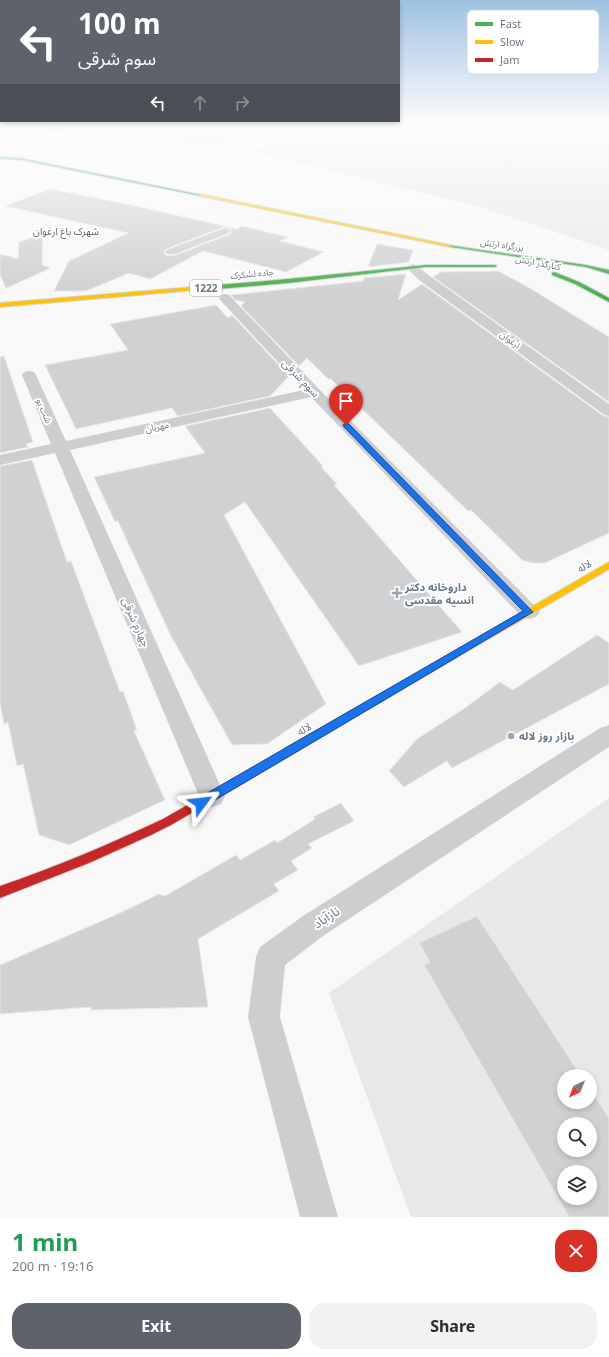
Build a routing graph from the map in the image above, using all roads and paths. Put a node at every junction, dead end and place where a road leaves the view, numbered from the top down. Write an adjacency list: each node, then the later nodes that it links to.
1 (114, 180): 3 (main road)
2 (225, 231): 4 (street)
3 (433, 250): 5 (main road, بزرگراه ارتش); 7 (main road, 1222)
4 (171, 252)
5 (556, 262): 9 (main road, بزرگراه ارتش); 10 (main road)
6 (505, 267): 7 (main road, جاده لشکرک / 1222)
7 (407, 268): 14 (main road, جاده لشکرک / 1222); 17 (street, ارغوان)
8 (542, 272): 10 (main road, کنارگذر ارتش)
9 (609, 272)
10 (554, 274): 11 (main road); 13 (main road, کنارگذر ارتش)
11 (602, 286)
12 (225, 298): 16 (street, سوم شرقی)
13 (609, 300)
14 (0, 305)
15 (29, 375): 18 (street, شب بو)
16 (314, 392): 18 (street, مهربان); 21 (street, سوم شرقی)
17 (609, 412)
18 (59, 448): 19 (street, مهربان); 23 (street, چهارم شرقی)
19 (0, 460)
20 (609, 565): 21 (main road, لاله)
21 (529, 612): 23 (main road, لاله)
22 (609, 735): 25 (street, نازآباد)
23 (212, 796): 24 (main road, لاله)
24 (0, 892)
25 (319, 1217)

